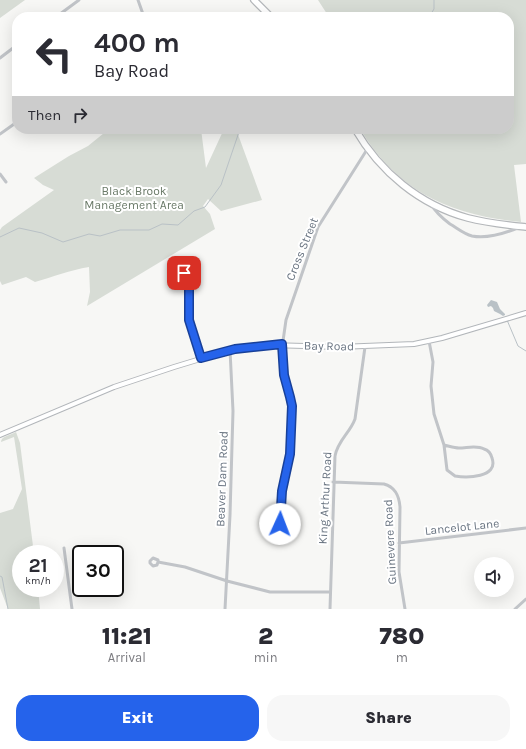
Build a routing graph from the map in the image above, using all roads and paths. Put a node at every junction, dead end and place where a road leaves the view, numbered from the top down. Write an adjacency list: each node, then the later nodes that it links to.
1 (79, 0): 4 (street)
2 (138, 0): 5 (street)
3 (258, 2): 6 (highway)
4 (63, 12)
5 (142, 12)
6 (267, 12)
7 (12, 49): 8 (street)
8 (0, 58)
9 (12, 126): 10 (street)
10 (0, 134)
11 (358, 134): 12 (highway)
12 (368, 148): 15 (highway); 20 (street, Cross Street)
13 (0, 174): 14 (street)
14 (6, 182)
15 (430, 202): 16 (highway); 16 (street)
16 (524, 227)
17 (189, 277): 23 (street)
18 (526, 313): 19 (main road, Bay Road)
19 (429, 341): 21 (main road, Bay Road); 25 (street)
20 (282, 344): 21 (main road, Bay Road); 22 (main road, Bay Road); 27 (street, Cross Street)
21 (365, 346): 26 (street, King Arthur Road)
22 (230, 350): 23 (main road, Bay Road); 32 (street, Beaver Dam Road)
23 (201, 358): 24 (main road, Bay Road)
24 (0, 435)
25 (444, 444): 25 (street)
26 (333, 482): 29 (street, Guinevere Road); 33 (street, King Arthur Road)
27 (281, 528)
28 (526, 528): 29 (street, Lancelot Lane)
29 (399, 543): 38 (street, Guinevere Road)
30 (64, 548): 35 (street)
31 (158, 562): 32 (street)
32 (227, 582): 33 (street); 36 (street, Beaver Dam Road)
33 (330, 592): 37 (street, King Arthur Road)
34 (526, 599): 39 (street)
35 (72, 609)
36 (225, 609)
37 (330, 609)
38 (405, 609)
39 (515, 609)

